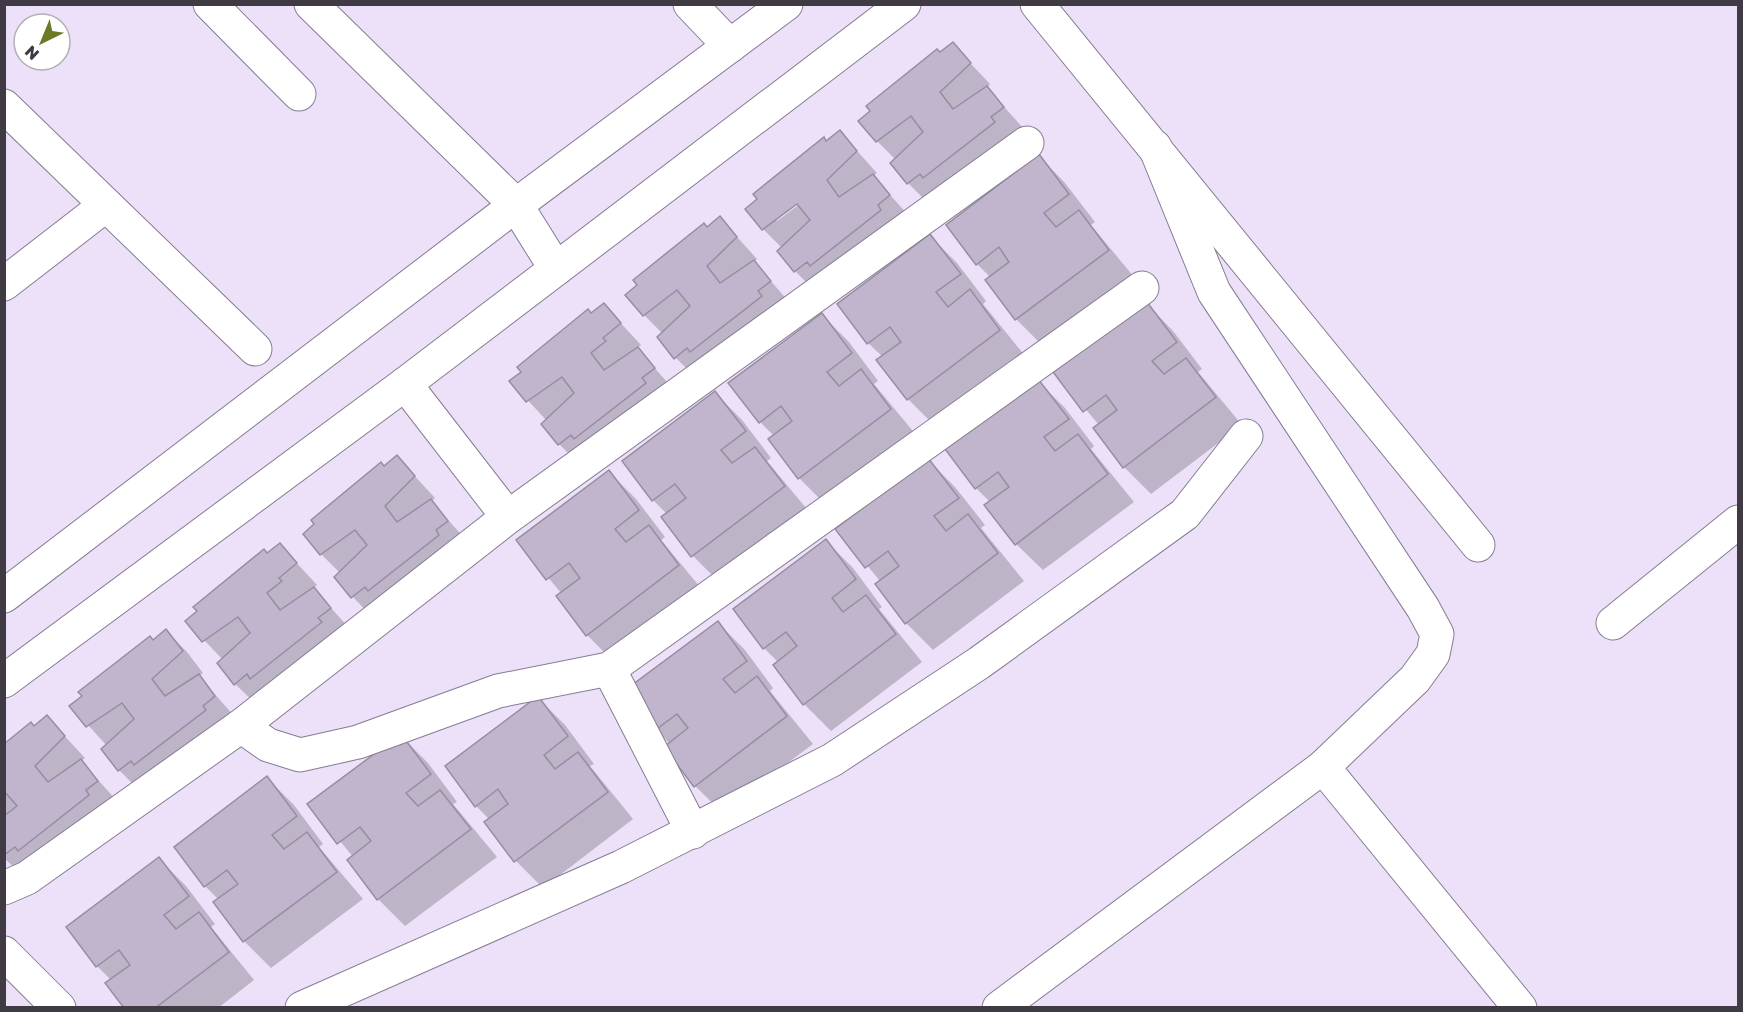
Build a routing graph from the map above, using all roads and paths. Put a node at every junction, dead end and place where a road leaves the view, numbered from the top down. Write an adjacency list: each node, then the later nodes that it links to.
1 (210, 4): 8 (street)
2 (310, 4): 13 (street)
3 (786, 4): 7 (street)
4 (904, 4): 14 (street)
5 (1037, 4): 11 (street)
6 (697, 7): 7 (street)
7 (730, 46): 13 (street)
8 (299, 94)
9 (4, 106): 12 (street)
10 (1027, 143): 20 (street)
11 (1155, 147): 22 (street); 28 (street)
12 (106, 205): 15 (street); 17 (street)
13 (516, 205): 14 (street); 23 (street)
14 (556, 269): 18 (street)
15 (4, 284)
16 (1142, 288): 25 (street)
17 (255, 349)
18 (405, 384): 20 (street); 26 (street)
19 (1246, 436): 29 (street)
20 (508, 517): 27 (street)
21 (1738, 522): 24 (street)
22 (1478, 545)
23 (4, 596)
24 (1613, 623)
25 (609, 669): 27 (street); 29 (street)
26 (4, 681)
27 (240, 726): 30 (street)
28 (1323, 767): 34 (street); 35 (street)
29 (693, 832): 33 (street)
30 (4, 888)
31 (4, 953): 32 (street)
32 (59, 1008)
33 (302, 1008)
34 (999, 1008)
35 (1520, 1008)

